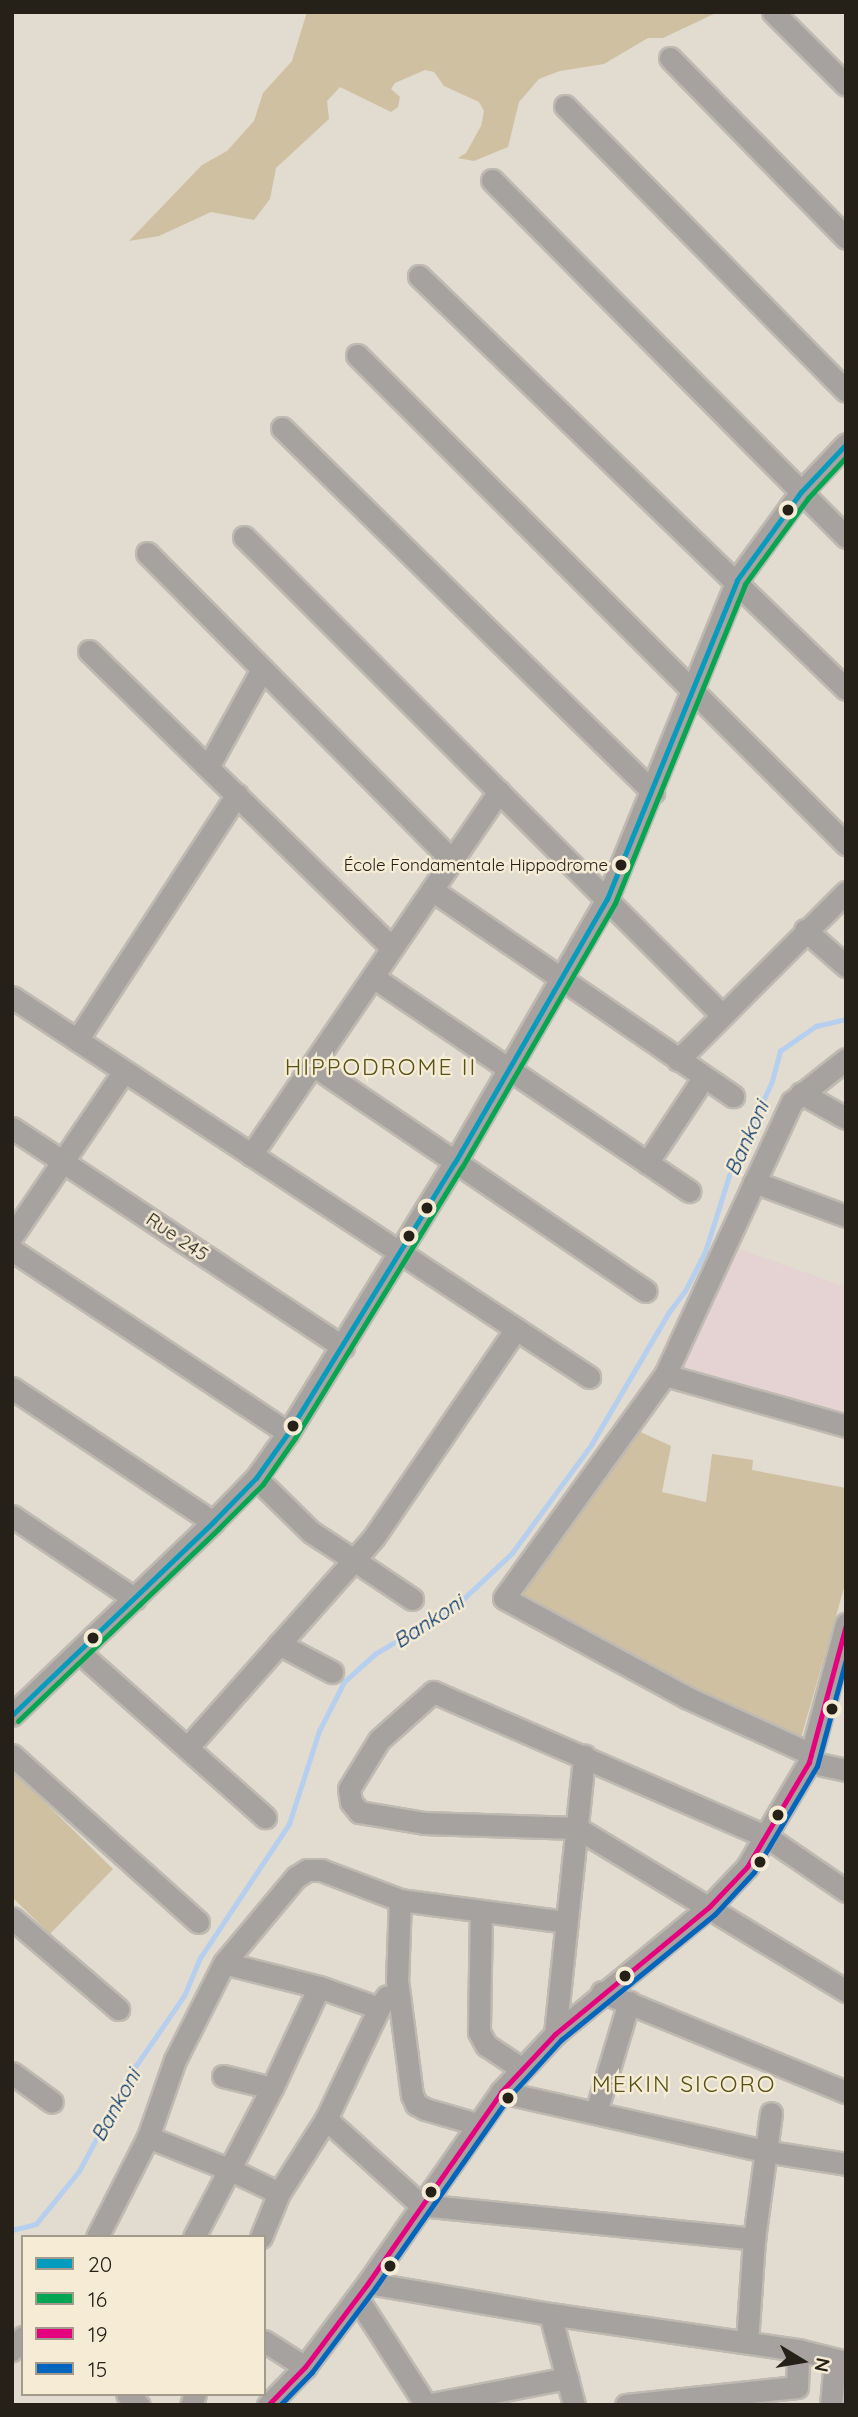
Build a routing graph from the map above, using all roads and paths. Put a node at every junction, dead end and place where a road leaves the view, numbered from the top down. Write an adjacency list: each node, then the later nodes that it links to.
1 (773, 12): 3 (street)
2 (670, 58): 6 (street)
3 (846, 85)
4 (565, 106): 9 (street)
5 (492, 180): 12 (street)
6 (846, 238)
7 (419, 276): 16 (street)
8 (357, 355): 20 (street)
9 (846, 391)
10 (282, 428): 23 (street)
11 (846, 444): 12 (street)
12 (801, 492): 14 (street); 16 (street)
13 (244, 537): 22 (street)
14 (846, 537)
15 (147, 553): 18 (street)
16 (737, 580): 19 (street); 20 (street)
17 (89, 651): 21 (street)
18 (262, 669): 21 (street); 26 (street)
19 (846, 689)
20 (694, 691): 23 (street); 25 (street)
21 (208, 767): 24 (street)
22 (499, 791): 26 (street); 29 (street)
23 (653, 792): 29 (street)
24 (237, 795): 31 (street); 37 (street)
25 (846, 844)
26 (452, 860): 27 (street)
27 (432, 890): 31 (street); 34 (street)
28 (846, 892): 30 (street)
29 (607, 899): 34 (street); 36 (street)
30 (806, 930): 32 (street); 36 (street)
31 (392, 948): 33 (street)
32 (846, 966)
33 (373, 976): 40 (street); 41 (street)
34 (561, 981): 38 (street); 41 (street)
35 (12, 997): 37 (street)
36 (721, 1014): 38 (street)
37 (77, 1040): 42 (street)
38 (678, 1059): 43 (street)
39 (846, 1059): 44 (street)
40 (313, 1065): 48 (street); 50 (street)
41 (509, 1069): 50 (street); 51 (street)
42 (124, 1071): 48 (street); 49 (street)
43 (704, 1077): 45 (street); 51 (street)
44 (801, 1093): 46 (street); 52 (street)
45 (733, 1096)
46 (846, 1118)
47 (12, 1128): 49 (street, Rue 245)
48 (251, 1155): 57 (street)
49 (63, 1161): 55 (street); 60 (street, Rue 245)
50 (455, 1162): 57 (street); 58 (street)
51 (647, 1163): 53 (street)
52 (754, 1182): 54 (street); 61 (street)
53 (689, 1191)
54 (846, 1216)
55 (12, 1236)
56 (12, 1250): 65 (street)
57 (401, 1253): 59 (street); 60 (street)
58 (645, 1291)
59 (516, 1329): 62 (street); 69 (street)
60 (343, 1347): 65 (street)
61 (665, 1375): 64 (street); 81 (street)
62 (589, 1377)
63 (12, 1388): 68 (street)
64 (846, 1426)
65 (288, 1433): 66 (street)
66 (256, 1478): 68 (street); 69 (street)
67 (12, 1516): 71 (street)
68 (213, 1522): 71 (street)
69 (354, 1560): 70 (street); 73 (street)
70 (412, 1598)
71 (135, 1599): 75 (street)
72 (846, 1624): 74 (street)
73 (279, 1644): 76 (street); 78 (street)
74 (843, 1650): 81 (street)
75 (79, 1652): 77 (street); 78 (street)
76 (331, 1672)
77 (12, 1715)
78 (187, 1748): 83 (street)
79 (12, 1755): 91 (street)
80 (584, 1756): 84 (street); 84 (street); 85 (street)
81 (810, 1758): 82 (street); 85 (street)
82 (846, 1770)
83 (265, 1817)
84 (577, 1828): 88 (street); 92 (street)
85 (767, 1837): 86 (street); 88 (street)
86 (846, 1891)
87 (400, 1900): 89 (street); 93 (street); 94 (street)
88 (709, 1907): 96 (street); 97 (street)
89 (481, 1912): 92 (street); 102 (street)
90 (12, 1918): 100 (street)
91 (198, 1922)
92 (567, 1922): 101 (street)
93 (224, 1963): 95 (street); 113 (street)
94 (397, 1980): 99 (street); 112 (street)
95 (319, 1987): 99 (street); 105 (street)
96 (846, 1991)
97 (602, 1992): 98 (street); 101 (street)
98 (629, 2002): 107 (street); 109 (street)
99 (379, 2008): 111 (street)
100 (118, 2009)
101 (555, 2034): 102 (street)
102 (522, 2069): 106 (street)
103 (12, 2073): 108 (street)
104 (223, 2076): 105 (street)
105 (272, 2088): 116 (street)
106 (501, 2092): 109 (street); 112 (street)
107 (846, 2092)
108 (52, 2102)
109 (596, 2112): 114 (street)
110 (771, 2113): 114 (street)
111 (326, 2119): 117 (street); 118 (street)
112 (477, 2124): 118 (street)
113 (148, 2137): 116 (street); 119 (street)
114 (764, 2151): 115 (street); 122 (street)
115 (846, 2164)
116 (230, 2169): 117 (street); 120 (street)
117 (279, 2193): 121 (street)
118 (421, 2205): 122 (street); 123 (street)
119 (98, 2235)
120 (195, 2235)
121 (262, 2235)
122 (754, 2239): 126 (street)
123 (362, 2291): 124 (street); 129 (street); 132 (street)
124 (550, 2314): 126 (street); 130 (street)
125 (266, 2342): 129 (street)
126 (747, 2342): 127 (street)
127 (798, 2350): 128 (street); 134 (street)
128 (841, 2361): 135 (street)
129 (305, 2367): 131 (street)
130 (567, 2378): 132 (street); 133 (street)
131 (268, 2405)
132 (426, 2405)
133 (574, 2405)
134 (626, 2405)
135 (831, 2405)

